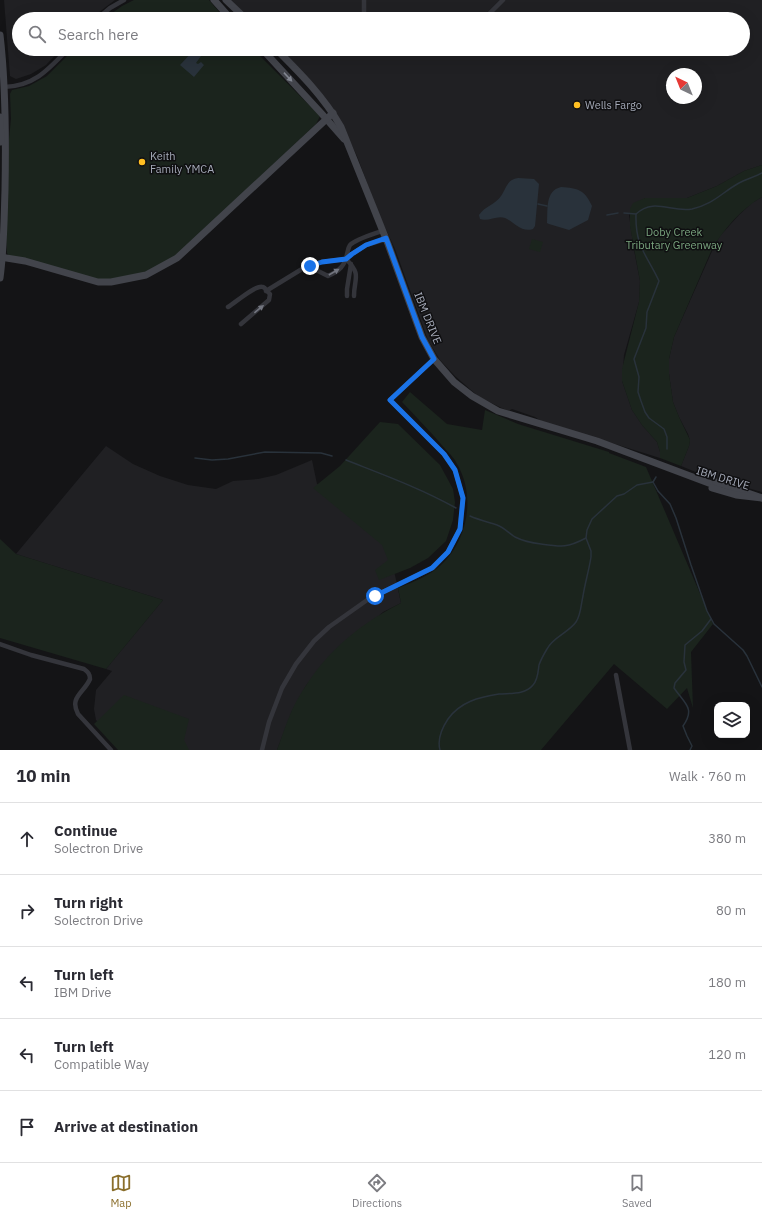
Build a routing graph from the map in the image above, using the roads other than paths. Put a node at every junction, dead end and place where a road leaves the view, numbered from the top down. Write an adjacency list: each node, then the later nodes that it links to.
1 (124, 0): 6 (street)
2 (214, 0): 7 (street)
3 (226, 0): 8 (street)
4 (364, 0): 9 (street)
5 (503, 0): 10 (street)
6 (105, 12)
7 (225, 12)
8 (239, 12)
9 (364, 12)
10 (491, 12)
11 (0, 35): 15 (street)
12 (61, 56): 15 (street)
13 (268, 56): 18 (street, IBM DRIVE, one-way to 18)
14 (283, 56): 16 (street, IBM DRIVE)
15 (4, 87): 20 (street)
16 (333, 113): 18 (street); 19 (street, IBM DRIVE)
17 (0, 117): 20 (street)
18 (326, 118): 19 (street, IBM DRIVE); 23 (street)
19 (345, 140): 21 (street, IBM DRIVE)
20 (6, 161): 23 (street)
21 (382, 231): 22 (street, IBM DRIVE); 24 (street)
22 (386, 238): 24 (street); 35 (street, IBM DRIVE)
23 (2, 257): 27 (street)
24 (346, 259): 25 (street); 26 (street); 26 (street, one-way to 24)
25 (351, 264): 28 (street); 29 (street)
26 (306, 267): 30 (street)
27 (0, 278)
28 (348, 282): 29 (street); 31 (street)
29 (354, 284): 32 (street)
30 (266, 291): 33 (street); 34 (street, one-way to 30)
31 (347, 296)
32 (354, 296)
33 (228, 307)
34 (241, 324)
35 (434, 359): 36 (street, IBM DRIVE); 41 (street)
36 (680, 472): 37 (street, IBM DRIVE); 37 (street, IBM DRIVE)
37 (762, 498)
38 (0, 644): 40 (street)
39 (616, 675): 42 (street)
40 (111, 750)
41 (262, 750)
42 (630, 750)

